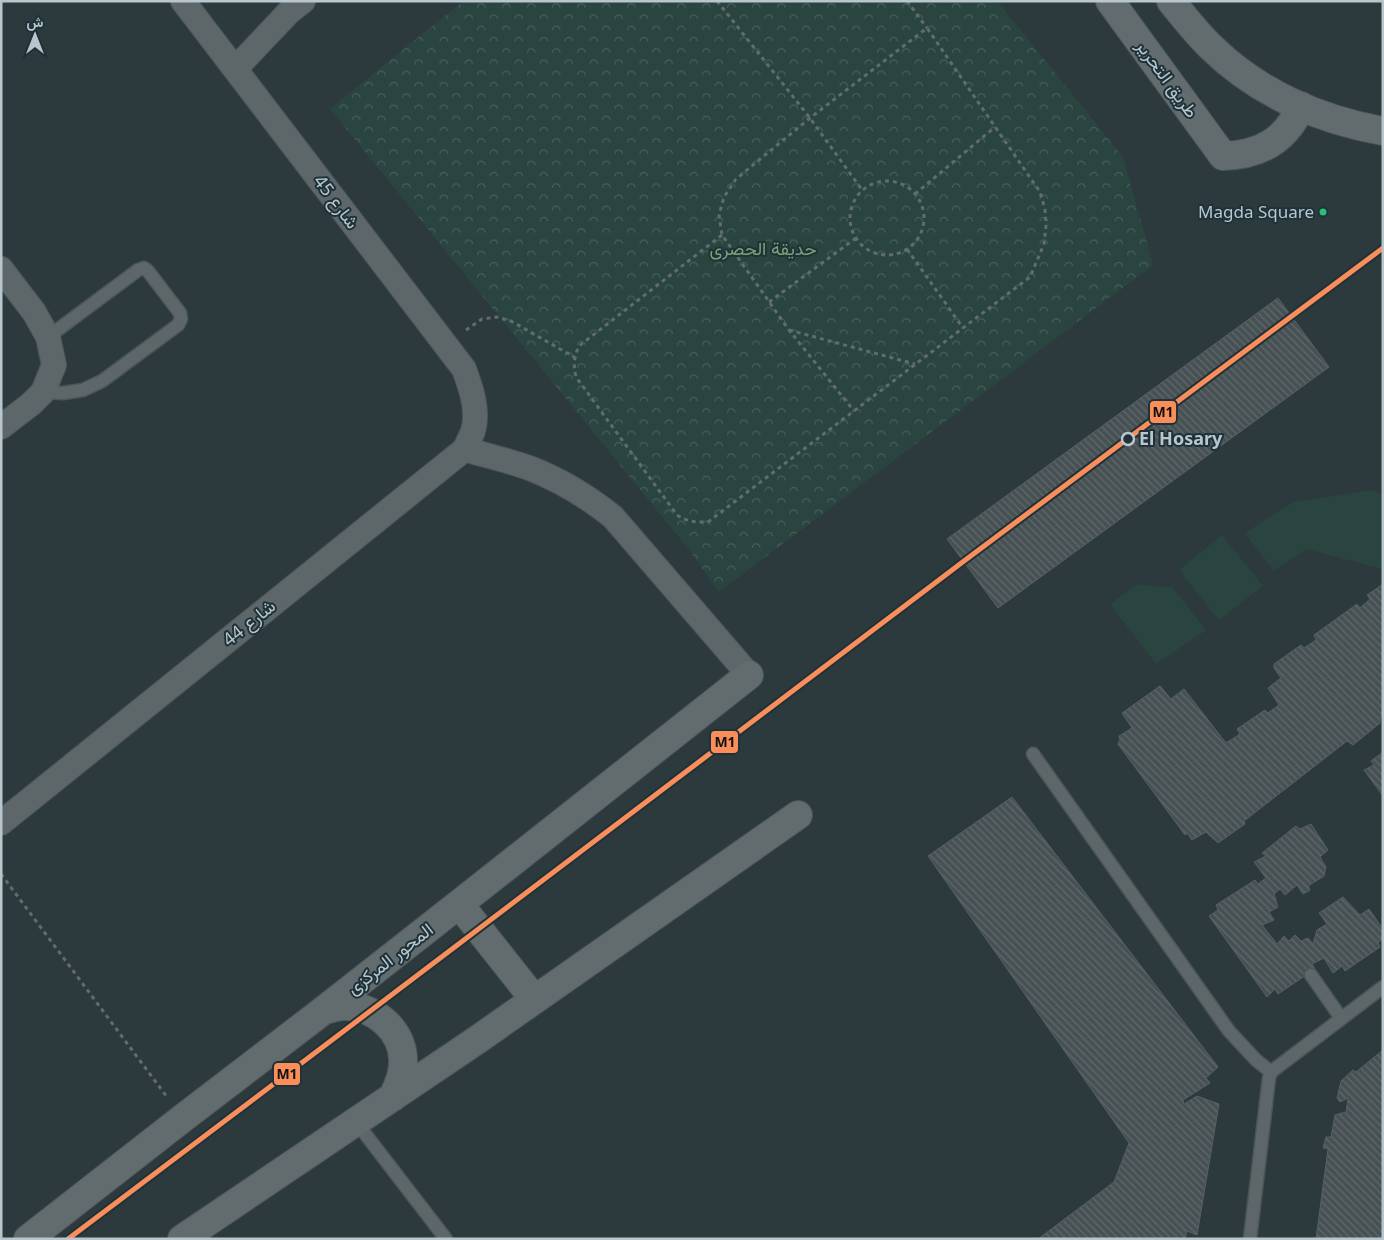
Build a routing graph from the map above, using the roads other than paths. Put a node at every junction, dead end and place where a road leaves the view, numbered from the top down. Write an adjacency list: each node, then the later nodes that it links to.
1 (183, 1): 5 (street, شارع 45)
2 (303, 1): 5 (street)
3 (1110, 1): 6 (main road, طريق التحرير)
4 (1171, 1): 6 (main road)
5 (235, 69): 11 (street, شارع 45)
6 (1301, 106): 7 (main road)
7 (1383, 131)
8 (1, 268): 9 (street)
9 (48, 337): 10 (street); 10 (lane)
10 (42, 392): 12 (street)
11 (475, 409): 13 (street, شارع 44)
12 (1, 427)
13 (465, 449): 14 (street); 17 (street, شارع 44)
14 (749, 675): 18 (main road, المحور المركزى)
15 (1033, 754): 24 (lane)
16 (798, 815): 21 (main road)
17 (1, 823)
18 (459, 904): 21 (main road); 22 (main road, المحور المركزى)
19 (1311, 975): 23 (lane)
20 (1383, 987): 23 (lane)
21 (534, 999): 25 (main road)
22 (324, 1010): 25 (main road); 27 (main road, المحور المركزى)
23 (1342, 1018): 24 (lane)
24 (1271, 1072): 30 (lane)
25 (393, 1097): 26 (main road)
26 (356, 1122): 28 (main road); 29 (lane)
27 (28, 1239)
28 (182, 1239)
29 (446, 1239)
30 (1250, 1239)

